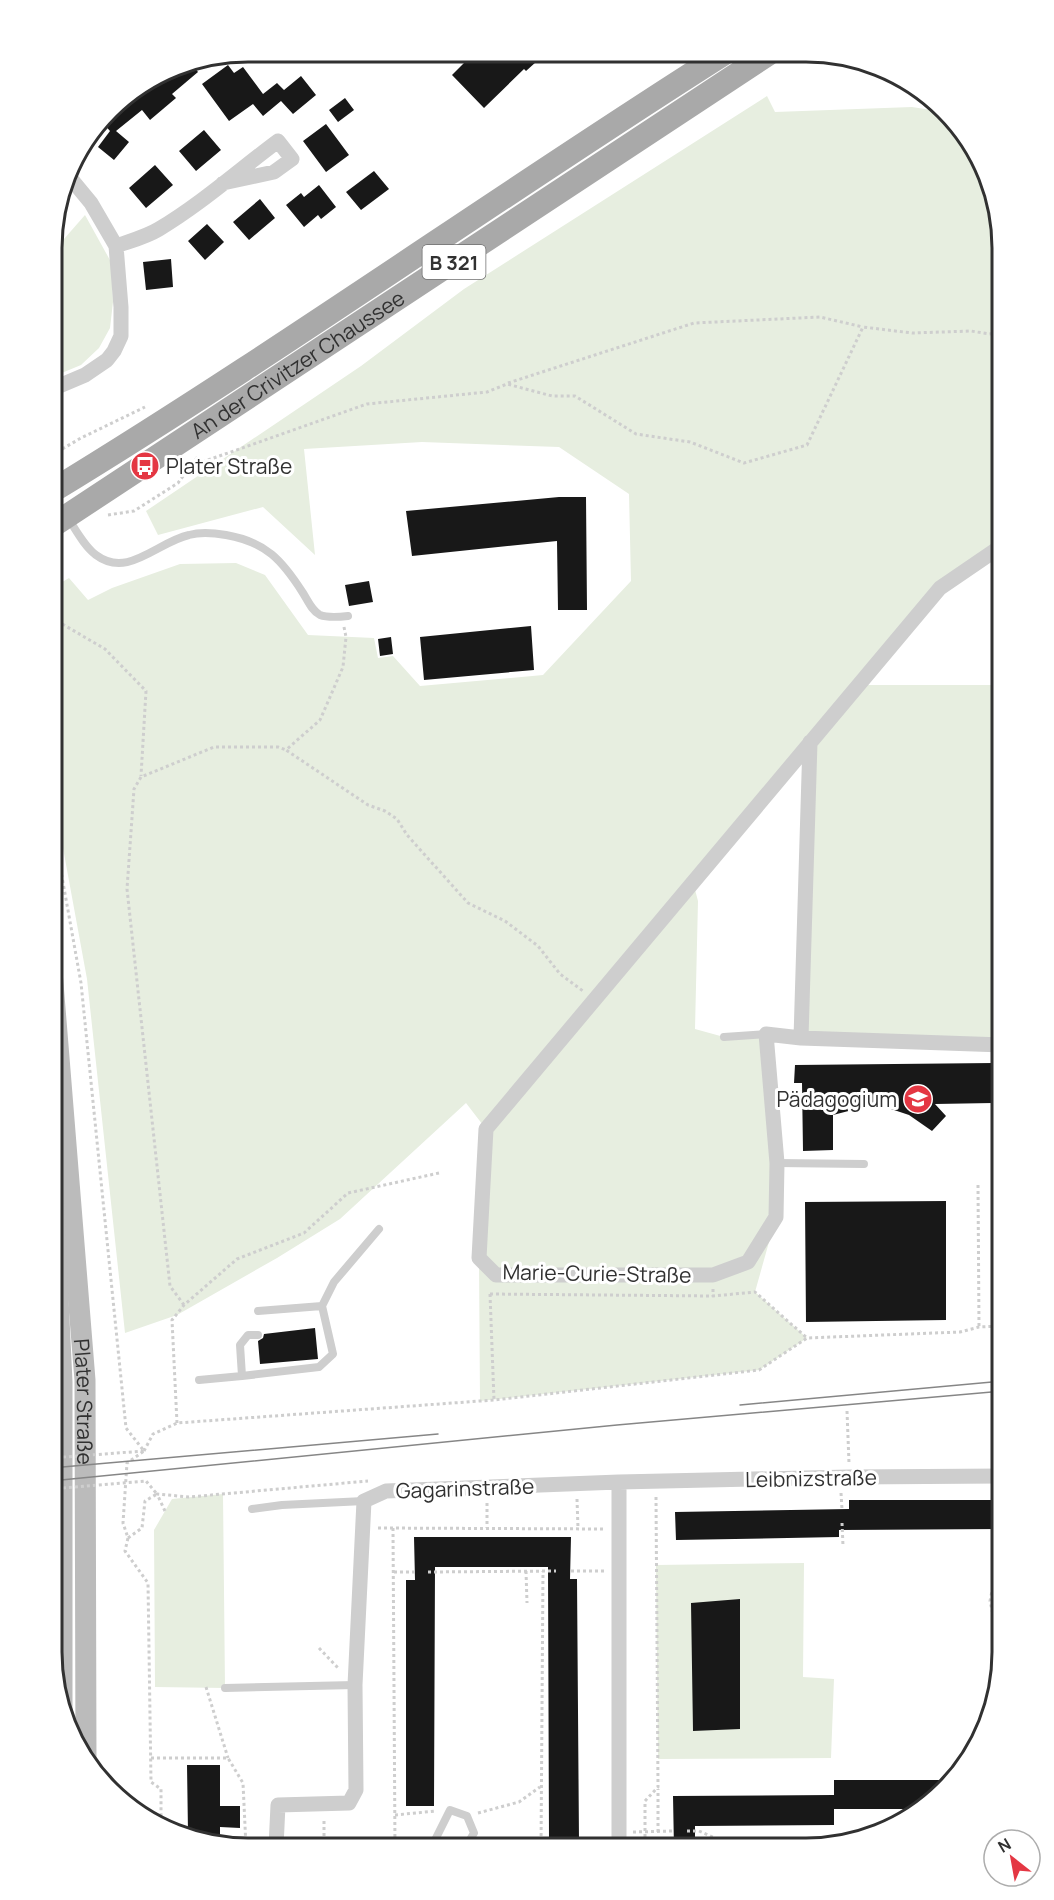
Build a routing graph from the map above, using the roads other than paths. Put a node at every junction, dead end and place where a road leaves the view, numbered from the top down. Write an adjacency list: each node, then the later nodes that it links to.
1 (710, 62): 7 (main road, An der Crivitzer Chaussee / B 321)
2 (756, 62): 8 (main road, An der Crivitzer Chaussee / B 321)
3 (74, 182): 5 (street)
4 (223, 183): 5 (street)
5 (116, 246): 6 (street)
6 (62, 385)
7 (62, 485)
8 (62, 521)
9 (62, 524): 11 (lane, An der Crivitzer Chaussee)
10 (992, 553): 12 (street, Marie-Curie-Straße)
11 (345, 616)
12 (810, 742): 15 (street); 18 (street, Marie-Curie-Straße)
13 (766, 1034): 14 (lane); 15 (street); 18 (street, Marie-Curie-Straße)
14 (724, 1037)
15 (801, 1038): 16 (street)
16 (992, 1045)
17 (62, 1095): 25 (street, Plater Straße)
18 (777, 1163): 19 (lane)
19 (864, 1164)
20 (379, 1229): 21 (lane)
21 (322, 1306): 22 (lane); 24 (lane)
22 (258, 1311)
23 (258, 1335): 24 (lane)
24 (242, 1376): 26 (lane)
25 (85, 1380): 27 (street); 34 (street, Plater Straße)
26 (199, 1380)
27 (62, 1382)
28 (992, 1476): 29 (street, Leibnizstraße)
29 (619, 1482): 30 (street, Gagarinstraße); 38 (street)
30 (364, 1501): 31 (lane); 32 (street)
31 (252, 1509)
32 (355, 1685): 33 (lane); 35 (street)
33 (225, 1688)
34 (86, 1744)
35 (276, 1838)
36 (436, 1838): 37 (lane)
37 (471, 1838)
38 (619, 1838)

